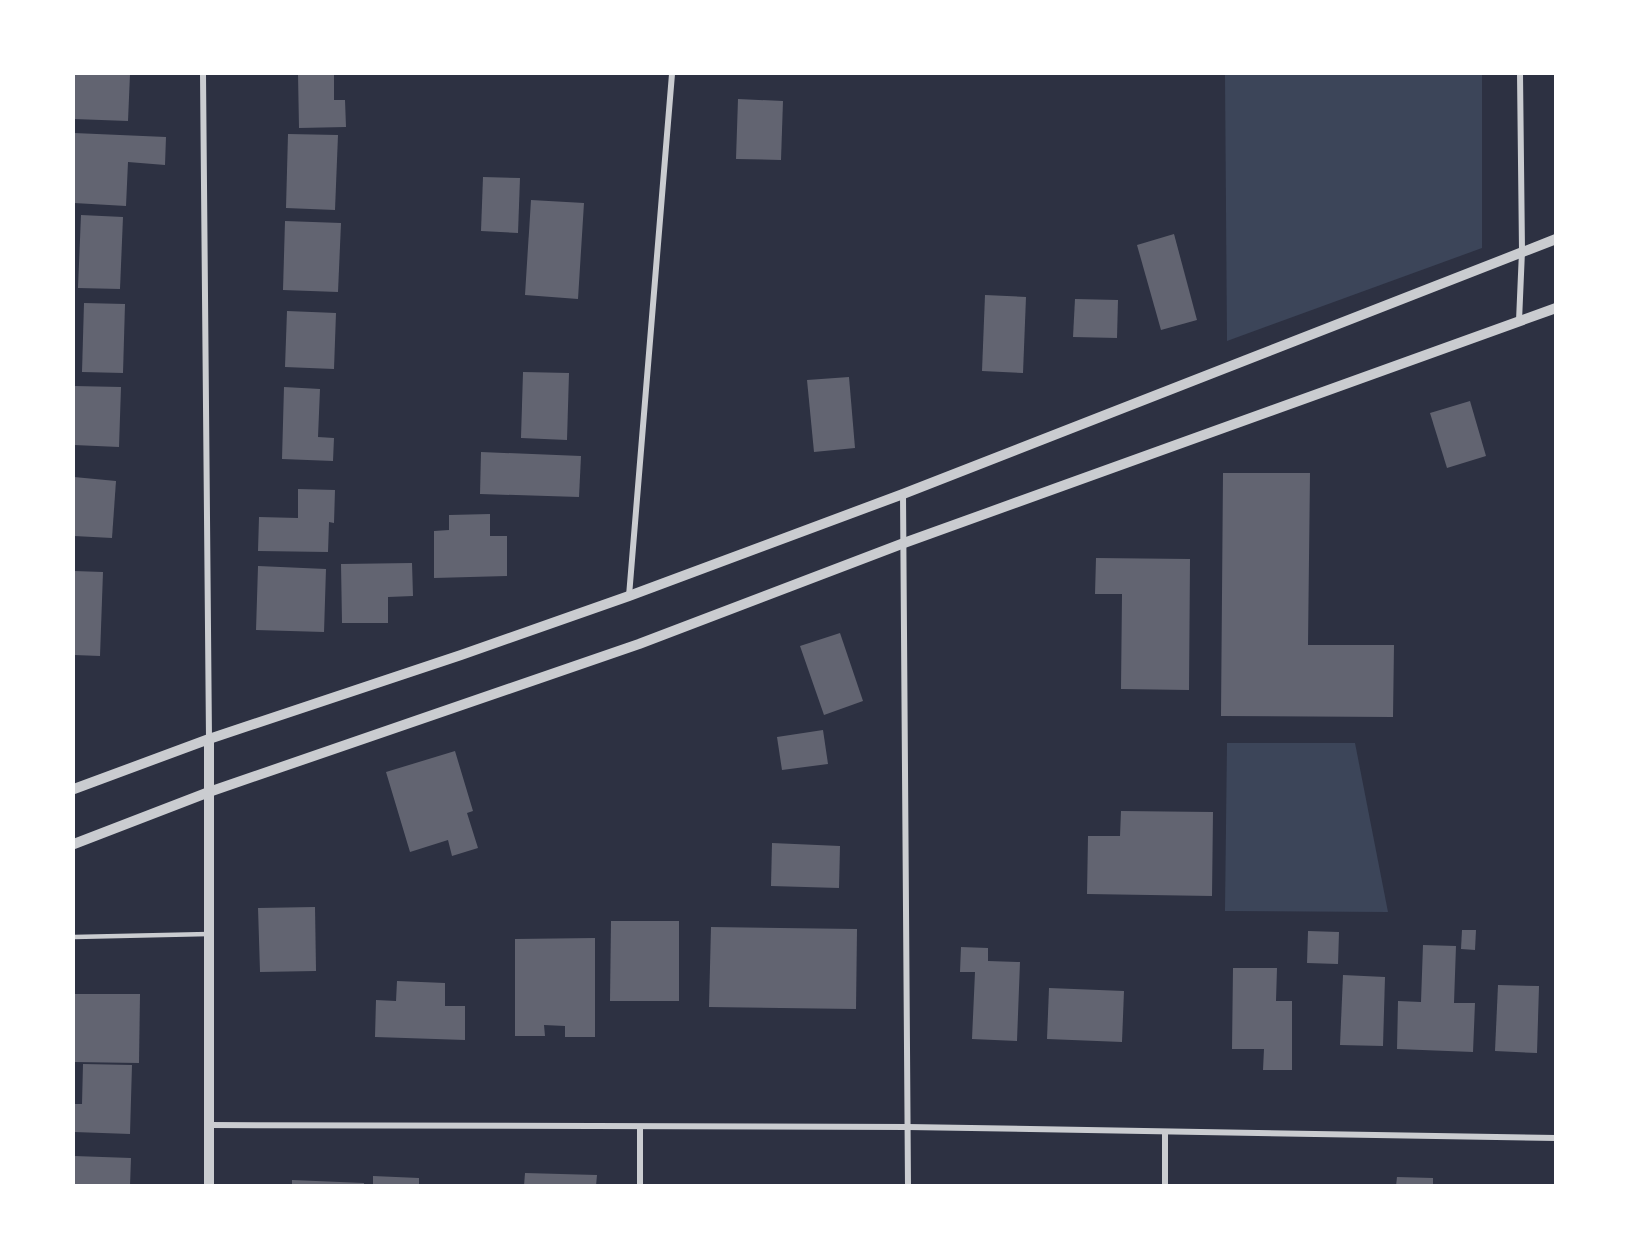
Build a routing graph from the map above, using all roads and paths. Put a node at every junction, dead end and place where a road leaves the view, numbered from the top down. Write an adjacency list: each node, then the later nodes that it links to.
1 (203, 74): 11 (street)
2 (672, 74): 10 (street)
3 (1520, 74): 5 (street)
4 (1556, 239): 5 (street)
5 (1522, 250): 7 (street); 8 (street)
6 (1556, 308): 7 (street)
7 (1519, 321): 9 (street)
8 (903, 494): 9 (street); 10 (street)
9 (904, 543): 13 (street); 19 (street)
10 (629, 596): 11 (street)
11 (209, 739): 12 (street); 13 (street)
12 (74, 789)
13 (209, 792): 14 (street); 15 (street)
14 (74, 844)
15 (209, 934): 16 (lane); 17 (street)
16 (74, 937)
17 (210, 1125): 18 (street); 22 (street)
18 (640, 1127): 19 (street); 23 (street)
19 (908, 1127): 20 (street); 24 (street)
20 (1165, 1131): 21 (street); 25 (street)
21 (1556, 1138)
22 (209, 1185)
23 (640, 1185)
24 (908, 1185)
25 (1165, 1185)

